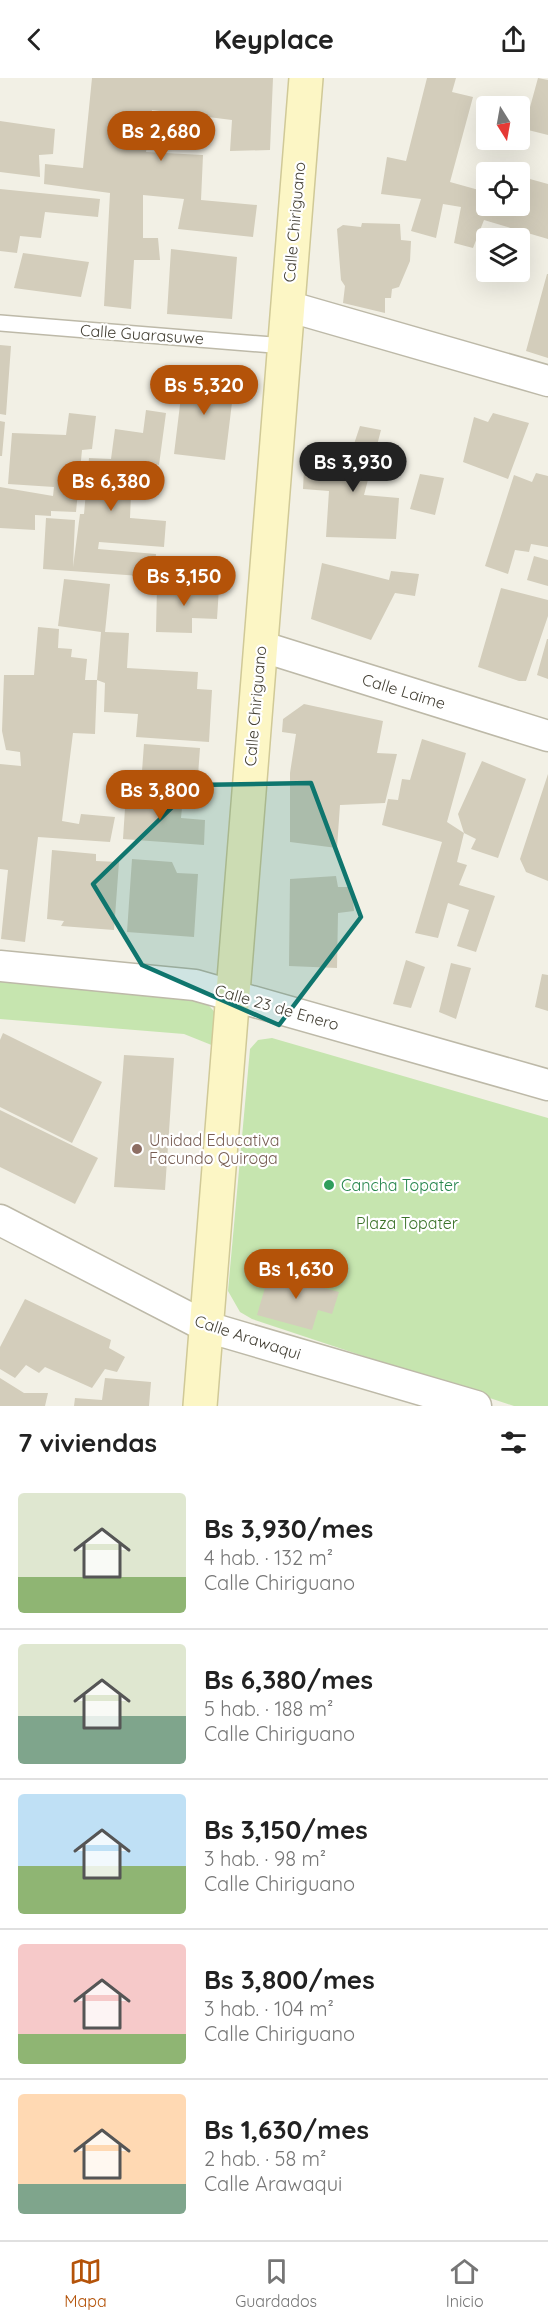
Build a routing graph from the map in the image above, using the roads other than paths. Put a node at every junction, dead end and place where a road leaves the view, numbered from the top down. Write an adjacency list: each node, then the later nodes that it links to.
1 (306, 78): 2 (main road, Calle Chiriguano)
2 (288, 306): 4 (main road, Calle Chiriguano); 5 (street)
3 (0, 323): 4 (lane, Calle Guarasuwe)
4 (285, 346): 6 (main road, Calle Chiriguano)
5 (548, 381)
6 (260, 646): 7 (street, Calle Laime); 9 (main road, Calle Chiriguano)
7 (548, 736)
8 (0, 966): 9 (street, Calle 23 de Enero)
9 (232, 994): 10 (street, Calle 23 de Enero); 12 (main road, Calle Chiriguano)
10 (548, 1085)
11 (0, 1220): 12 (street, Calle Arawaqui)
12 (207, 1327): 13 (main road, Calle Chiriguano); 14 (street, Calle Arawaqui)
13 (200, 1406)
14 (476, 1406)

